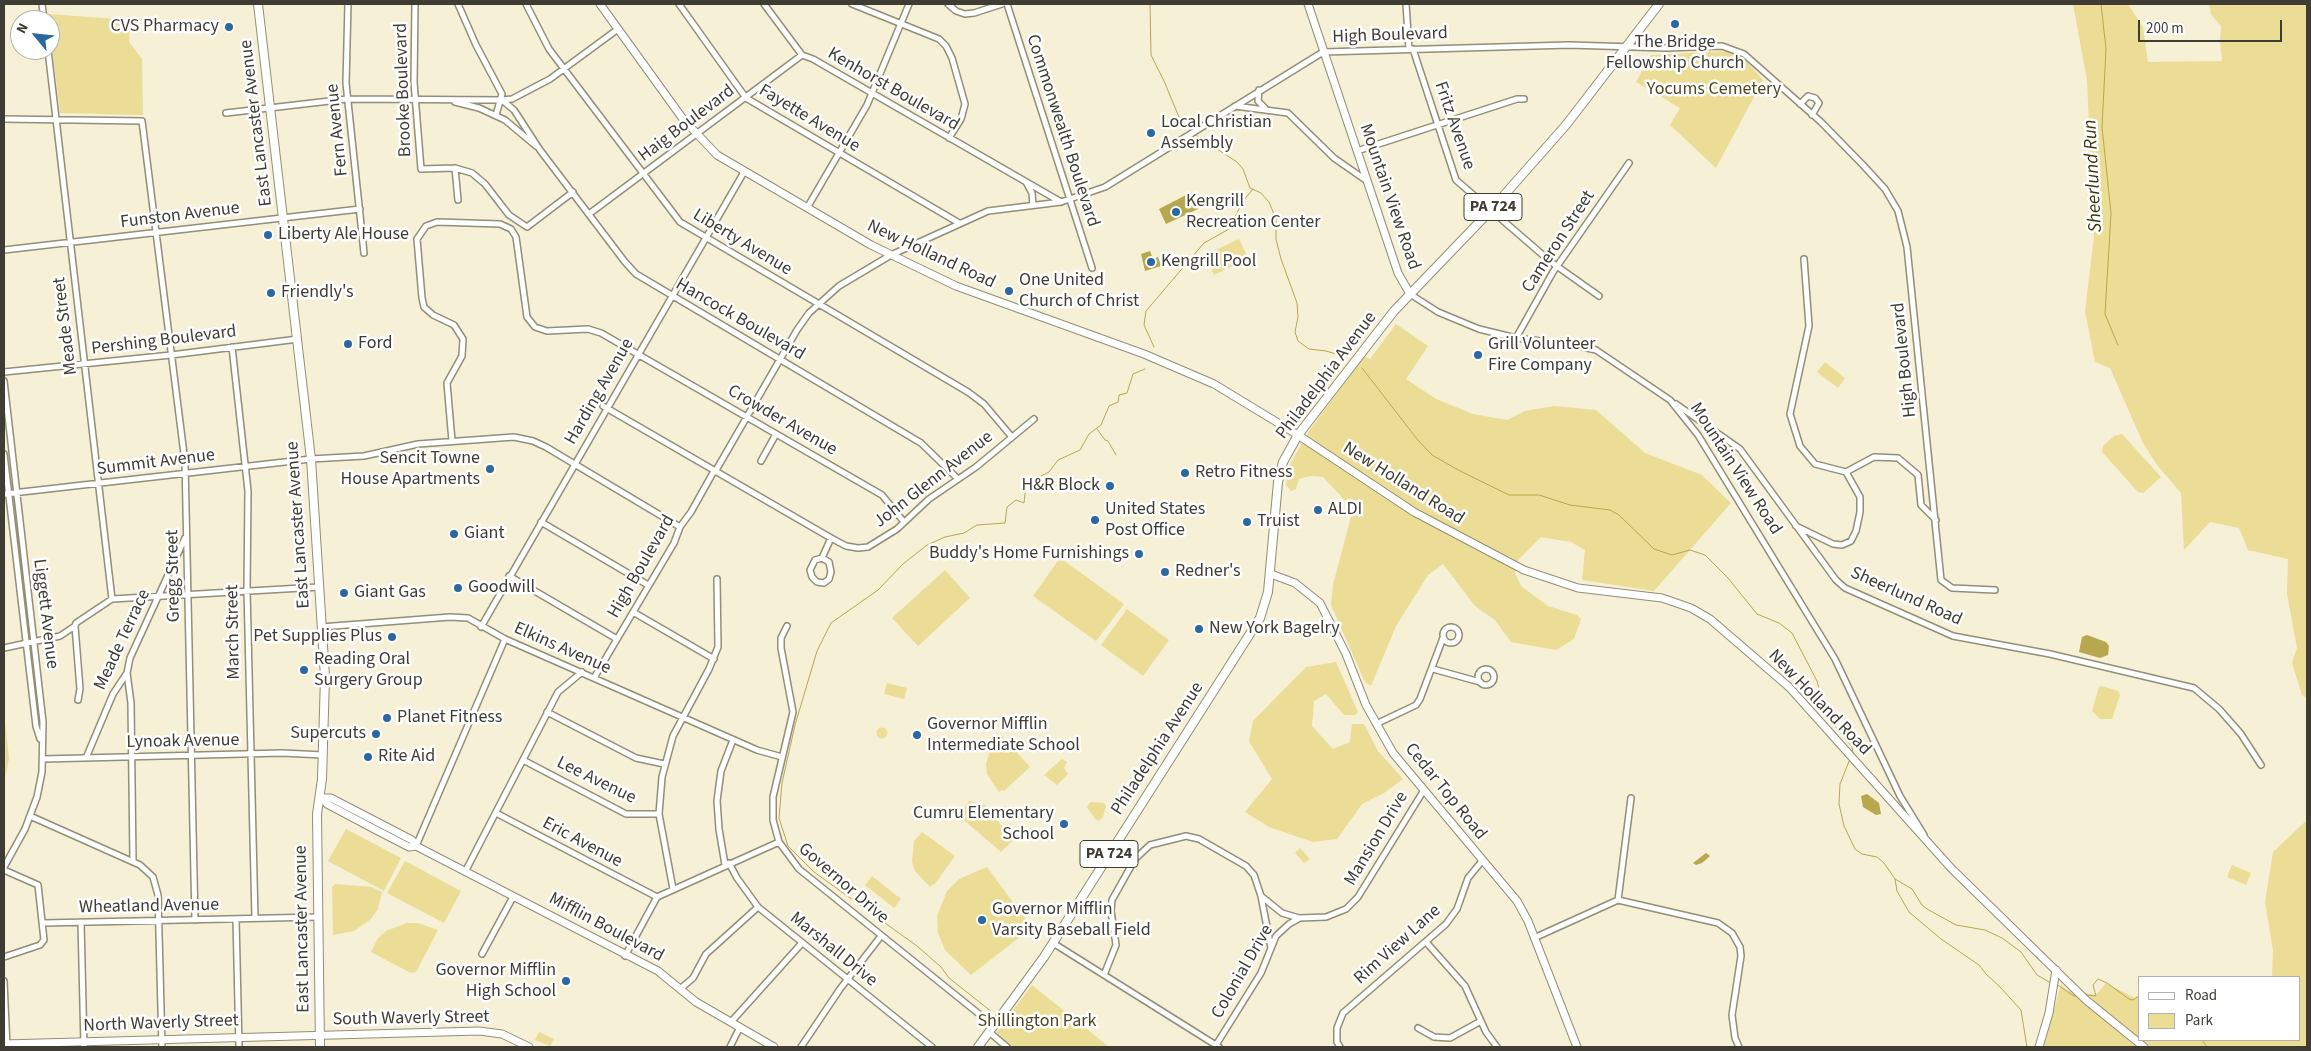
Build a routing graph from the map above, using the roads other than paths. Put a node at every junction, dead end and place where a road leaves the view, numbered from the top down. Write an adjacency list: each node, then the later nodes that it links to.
1 (258, 4): 35 (main road, East Lancaster Avenue)
2 (348, 4): 28 (street, Fern Avenue)
3 (415, 4): 30 (street, Brooke Boulevard)
4 (458, 4): 31 (street)
5 (526, 4): 24 (street, Liberty Avenue)
6 (600, 4): 18 (street, New Holland Road)
7 (679, 4): 27 (street, Fayette Avenue)
8 (764, 4): 22 (street, Kenhorst Boulevard)
9 (852, 4): 17 (street)
10 (909, 4): 17 (street)
11 (948, 4): 12 (street)
12 (1002, 4)
13 (1007, 4): 55 (street, Commonwealth Boulevard)
14 (1308, 4): 21 (street, Mountain View Road)
15 (1406, 4): 20 (street, Fritz Avenue)
16 (1657, 4): 19 (main road, Philadelphia Avenue / PA 724)
17 (901, 24): 26 (street); 44 (street)
18 (618, 29): 24 (street); 43 (street, New Holland Road)
19 (1627, 46): 20 (street, High Boulevard); 33 (street, High Boulevard); 61 (main road, Philadelphia Avenue / PA 724)
20 (1411, 49): 21 (street, High Boulevard); 42 (street, Fritz Avenue)
21 (1323, 52): 25 (street, High Boulevard); 46 (street, Mountain View Road)
22 (802, 55): 26 (street, Kenhorst Boulevard); 27 (street, Haig Boulevard)
23 (49, 60): 41 (street, Meade Street)
24 (564, 69): 31 (street); 51 (street, Liberty Avenue)
25 (1259, 90): 34 (street, High Boulevard); 36 (street)
26 (872, 94): 44 (street, Kenhorst Boulevard); 47 (street)
27 (746, 98): 43 (street, Haig Boulevard); 47 (street, Fayette Avenue)
28 (347, 99): 30 (street); 35 (street); 60 (street, Fern Avenue)
29 (1524, 99): 42 (street)
30 (415, 100): 32 (street); 49 (street, Brooke Boulevard)
31 (502, 100): 32 (street); 38 (street); 45 (street, Hancock Boulevard)
32 (451, 101): 38 (street, Hancock Boulevard)
33 (1800, 104): 39 (street, High Boulevard); 39 (street)
34 (1235, 106): 36 (street); 55 (street, High Boulevard)
35 (270, 108): 37 (street); 63 (main road, East Lancaster Avenue)
36 (1265, 109): 52 (street)
37 (226, 114)
38 (496, 115): 45 (street, Hancock Boulevard)
39 (1812, 115): 107 (street, High Boulevard)
40 (4, 119): 41 (street)
41 (56, 120): 65 (street, Gregg Street); 67 (street, Meade Street)
42 (1438, 125): 46 (street); 61 (street, Fritz Avenue)
43 (696, 134): 50 (street, New Holland Road); 51 (street, Haig Boulevard)
44 (949, 138): 53 (street, Kenhorst Boulevard)
45 (540, 150): 54 (street, Hancock Boulevard)
46 (1357, 151): 52 (street, Mountain View Road)
47 (839, 153): 59 (street); 64 (street, Fayette Avenue)
48 (1629, 163): 72 (street, Cameron Street)
49 (455, 168): 54 (street); 56 (street)
50 (744, 172): 59 (street, New Holland Road); 66 (street, Harding Avenue)
51 (643, 173): 62 (street, Haig Boulevard); 66 (street, Liberty Avenue)
52 (1367, 181): 74 (street, Mountain View Road)
53 (1026, 182): 57 (street, Kenhorst Boulevard); 58 (street)
54 (573, 192): 62 (street, Hancock Boulevard)
55 (1070, 199): 57 (street, High Boulevard); 73 (street, Commonwealth Boulevard)
56 (458, 200)
57 (1062, 202): 58 (street, High Boulevard)
58 (1033, 205): 64 (street, High Boulevard)
59 (807, 208): 70 (street, New Holland Road)
60 (360, 209): 63 (street, Funston Avenue); 69 (street, Fern Avenue)
61 (1491, 210): 72 (street, Fritz Avenue); 74 (main road, Philadelphia Avenue / PA 724)
62 (589, 214): 75 (street, Hancock Boulevard)
63 (283, 218): 65 (street, Funston Avenue); 79 (main road, East Lancaster Avenue)
64 (959, 223): 70 (street, High Boulevard)
65 (155, 232): 67 (street, Funston Avenue); 82 (street, Gregg Street)
66 (705, 238): 75 (street, Harding Avenue); 77 (street, Liberty Avenue)
67 (70, 242): 68 (street, Funston Avenue); 84 (street, Meade Street)
68 (4, 250)
69 (364, 253)
70 (891, 256): 77 (street, High Boulevard); 92 (street, New Holland Road)
71 (1804, 259): 101 (street)
72 (1557, 266): 76 (street, Fritz Avenue); 78 (street, Cameron Street)
73 (1092, 268)
74 (1410, 294): 78 (street, Mountain View Road); 92 (main road, Philadelphia Avenue / PA 724)
75 (672, 296): 81 (street, Harding Avenue); 83 (street, Hancock Boulevard)
76 (1599, 296)
77 (818, 304): 83 (street, High Boulevard); 93 (street, Liberty Avenue)
78 (1516, 338): 87 (street, Mountain View Road)
79 (298, 339): 80 (street, Pershing Boulevard); 96 (main road, East Lancaster Avenue)
80 (232, 347): 82 (street, Pershing Boulevard); 99 (street, March Street)
81 (638, 354): 88 (street, Harding Avenue); 89 (street, Crowder Avenue); 94 (street, Crowder Avenue)
82 (171, 355): 84 (street, Pershing Boulevard); 102 (street, Gregg Street)
83 (781, 360): 89 (street, High Boulevard); 103 (street, Hancock Boulevard)
84 (84, 364): 85 (street, Pershing Boulevard); 104 (street, Meade Street)
85 (4, 372)
86 (4, 381): 105 (street, Liggett Avenue)
87 (1670, 400): 110 (street, Sheerlund Road); 165 (street, Mountain View Road)
88 (605, 407): 98 (street, Harding Avenue); 100 (street, John Glenn Avenue)
89 (747, 417): 91 (street, Crowder Avenue); 100 (street, High Boulevard)
90 (1034, 419): 93 (street, John Glenn Avenue)
91 (776, 434): 97 (street); 109 (street, Crowder Avenue)
92 (1298, 435): 115 (main road, Philadelphia Avenue / PA 724); 165 (street, New Holland Road)
93 (1011, 436): 103 (street, John Glenn Avenue)
94 (452, 441): 96 (street, Summit Avenue); 98 (street, Summit Avenue)
95 (4, 454): 106 (street, Liggett Avenue)
96 (311, 459): 99 (street, Summit Avenue); 119 (main road, East Lancaster Avenue)
97 (761, 462)
98 (574, 463): 108 (street, Harding Avenue); 111 (street)
99 (246, 466): 102 (street, Summit Avenue); 120 (street, March Street)
100 (715, 471): 111 (street, High Boulevard); 113 (street, John Glenn Avenue)
101 (1846, 472): 107 (street); 110 (street)
102 (185, 473): 104 (street, Summit Avenue); 112 (street, Gregg Street)
103 (958, 479): 109 (street, John Glenn Avenue)
104 (98, 483): 105 (street, Summit Avenue); 124 (street, Meade Street)
105 (16, 492): 106 (street, Summit Avenue); 133 (street, Liggett Avenue)
106 (6, 494): 134 (street, Liggett Avenue)
107 (1936, 520): 121 (street, High Boulevard)
108 (540, 522): 116 (street, Harding Avenue); 118 (street)
109 (904, 522): 113 (street, John Glenn Avenue)
110 (1796, 526): 157 (street, Sheerlund Road)
111 (680, 527): 118 (street, High Boulevard)
112 (186, 535): 122 (street, Gregg Street); 123 (street, Meade Terrace)
113 (831, 538): 114 (street)
114 (822, 558): 114 (street)
115 (1270, 574): 145 (street, Cedar Top Road); 190 (main road, Philadelphia Avenue / PA 724)
116 (509, 576): 129 (street, Harding Avenue); 132 (street)
117 (717, 579): 136 (street)
118 (648, 585): 125 (street, High Boulevard)
119 (318, 586): 120 (street); 128 (main road, East Lancaster Avenue)
120 (247, 590): 122 (street); 148 (street, March Street)
121 (1995, 590)
122 (188, 594): 123 (street); 149 (street, Gregg Street)
123 (158, 596): 124 (street); 139 (street, Meade Terrace)
124 (112, 600): 126 (street)
125 (633, 612): 132 (street, High Boulevard); 136 (street)
126 (75, 626): 133 (street); 142 (street)
127 (787, 626): 152 (street, Governor Drive)
128 (321, 627): 129 (street, Elkins Avenue); 150 (main road, East Lancaster Avenue)
129 (482, 627): 131 (street, Elkins Avenue)
130 (1443, 638): 137 (street)
131 (505, 639): 138 (street, Elkins Avenue); 166 (street)
132 (617, 639): 140 (street, High Boulevard)
133 (34, 643): 134 (street); 147 (street, Liggett Avenue)
134 (27, 644): 135 (street); 147 (street, Liggett Avenue)
135 (4, 648)
136 (714, 659): 144 (street)
137 (1433, 668): 141 (street); 145 (street)
138 (582, 672): 140 (street, Elkins Avenue); 143 (street)
139 (127, 673): 151 (street); 153 (street, Meade Terrace)
140 (594, 678): 144 (street, Elkins Avenue)
141 (1480, 682)
142 (78, 700)
143 (547, 712): 155 (street); 156 (street)
144 (681, 717): 146 (street, Elkins Avenue); 156 (street)
145 (1376, 724): 158 (street, Cedar Top Road)
146 (733, 740): 152 (street, Elkins Avenue); 169 (street, Marshall Drive)
147 (42, 741): 154 (street)
148 (251, 754): 149 (street, Lynoak Avenue); 150 (street, Lynoak Avenue); 179 (street, March Street)
149 (192, 755): 151 (street, Lynoak Avenue); 182 (street, Gregg Street)
150 (323, 756): 159 (main road, East Lancaster Avenue)
151 (132, 757): 153 (street, Lynoak Avenue); 167 (street)
152 (782, 757): 164 (street, Governor Drive)
153 (86, 758): 154 (street, Lynoak Avenue)
154 (43, 759): 163 (street)
155 (523, 760): 161 (street); 162 (street, Lee Avenue)
156 (664, 764): 162 (street)
157 (2261, 765)
158 (1424, 790): 168 (street, Cedar Top Road); 180 (street, Mansion Drive)
159 (322, 797): 166 (street, Mifflin Boulevard); 178 (main road, East Lancaster Avenue)
160 (1632, 798): 176 (street)
161 (496, 812): 171 (street); 173 (street, Eric Avenue)
162 (659, 814): 172 (street)
163 (30, 816): 167 (street); 170 (street)
164 (778, 842): 169 (street); 186 (street, Governor Drive)
165 (1926, 842): 195 (street, New Holland Road)
166 (416, 846): 171 (street, Mifflin Boulevard)
167 (133, 861): 183 (street)
168 (1482, 861): 187 (street, Cedar Top Road); 188 (street, Rim View Lane)
169 (728, 864): 172 (street); 177 (street, Marshall Drive)
170 (4, 869): 185 (street)
171 (465, 872): 175 (street, Mifflin Boulevard)
172 (673, 889): 173 (street)
173 (656, 896): 193 (street)
174 (1261, 896): 180 (street, Colonial Drive); 191 (street); 196 (street, Colonial Drive)
175 (513, 897): 192 (street); 193 (street, Mifflin Boulevard)
176 (1618, 900): 187 (street); 224 (street)
177 (758, 907): 189 (street, Marshall Drive); 199 (street)
178 (318, 917): 179 (street, Wheatland Avenue); 205 (main road, East Lancaster Avenue)
179 (255, 918): 181 (street, Wheatland Avenue)
180 (1299, 918): 191 (street, Colonial Drive)
181 (236, 919): 182 (street, Wheatland Avenue); 206 (street)
182 (195, 920): 183 (street, Wheatland Avenue)
183 (158, 921): 184 (street, Wheatland Avenue); 207 (street)
184 (81, 922): 185 (street, Wheatland Avenue); 208 (street)
185 (44, 923): 194 (street)
186 (881, 936): 197 (street); 204 (street, Governor Drive)
187 (1534, 938): 223 (street, Cedar Top Road)
188 (1426, 942): 200 (street); 221 (street, Rim View Lane)
189 (802, 943): 197 (street, Marshall Drive); 201 (street)
190 (1053, 943): 196 (street); 204 (main road, Philadelphia Avenue / PA 724)
191 (1271, 949): 210 (street, Colonial Drive)
192 (482, 954)
193 (625, 956): 199 (street, Mifflin Boulevard)
194 (4, 957)
195 (2056, 970): 225 (street); 226 (street, New Holland Road)
196 (1104, 975): 210 (street)
197 (847, 980): 217 (street); 218 (street, Marshall Drive)
198 (4, 981): 209 (street)
199 (680, 989): 201 (street, Mifflin Boulevard)
200 (1481, 1021): 203 (street); 222 (street)
201 (731, 1022): 202 (street, Mifflin Boulevard)
202 (740, 1027): 215 (street); 216 (street, Mifflin Boulevard)
203 (1418, 1028)
204 (992, 1029): 219 (main road, Philadelphia Avenue / PA 724); 220 (street, Governor Drive)
205 (320, 1035): 206 (street, North Waverly Street); 213 (main road, East Lancaster Avenue); 214 (street, South Waverly Street)
206 (238, 1037): 207 (street, North Waverly Street); 212 (street)
207 (161, 1038): 208 (street, North Waverly Street); 211 (street)
208 (84, 1044): 209 (street, North Waverly Street)
209 (6, 1045)
210 (1218, 1046)
211 (162, 1047)
212 (239, 1047)
213 (320, 1047)
214 (529, 1047)
215 (730, 1047)
216 (774, 1047)
217 (801, 1047)
218 (932, 1047)
219 (978, 1047)
220 (1007, 1047)
221 (1340, 1047)
222 (1497, 1047)
223 (1577, 1047)
224 (1739, 1047)
225 (2039, 1047)
226 (2144, 1047)

